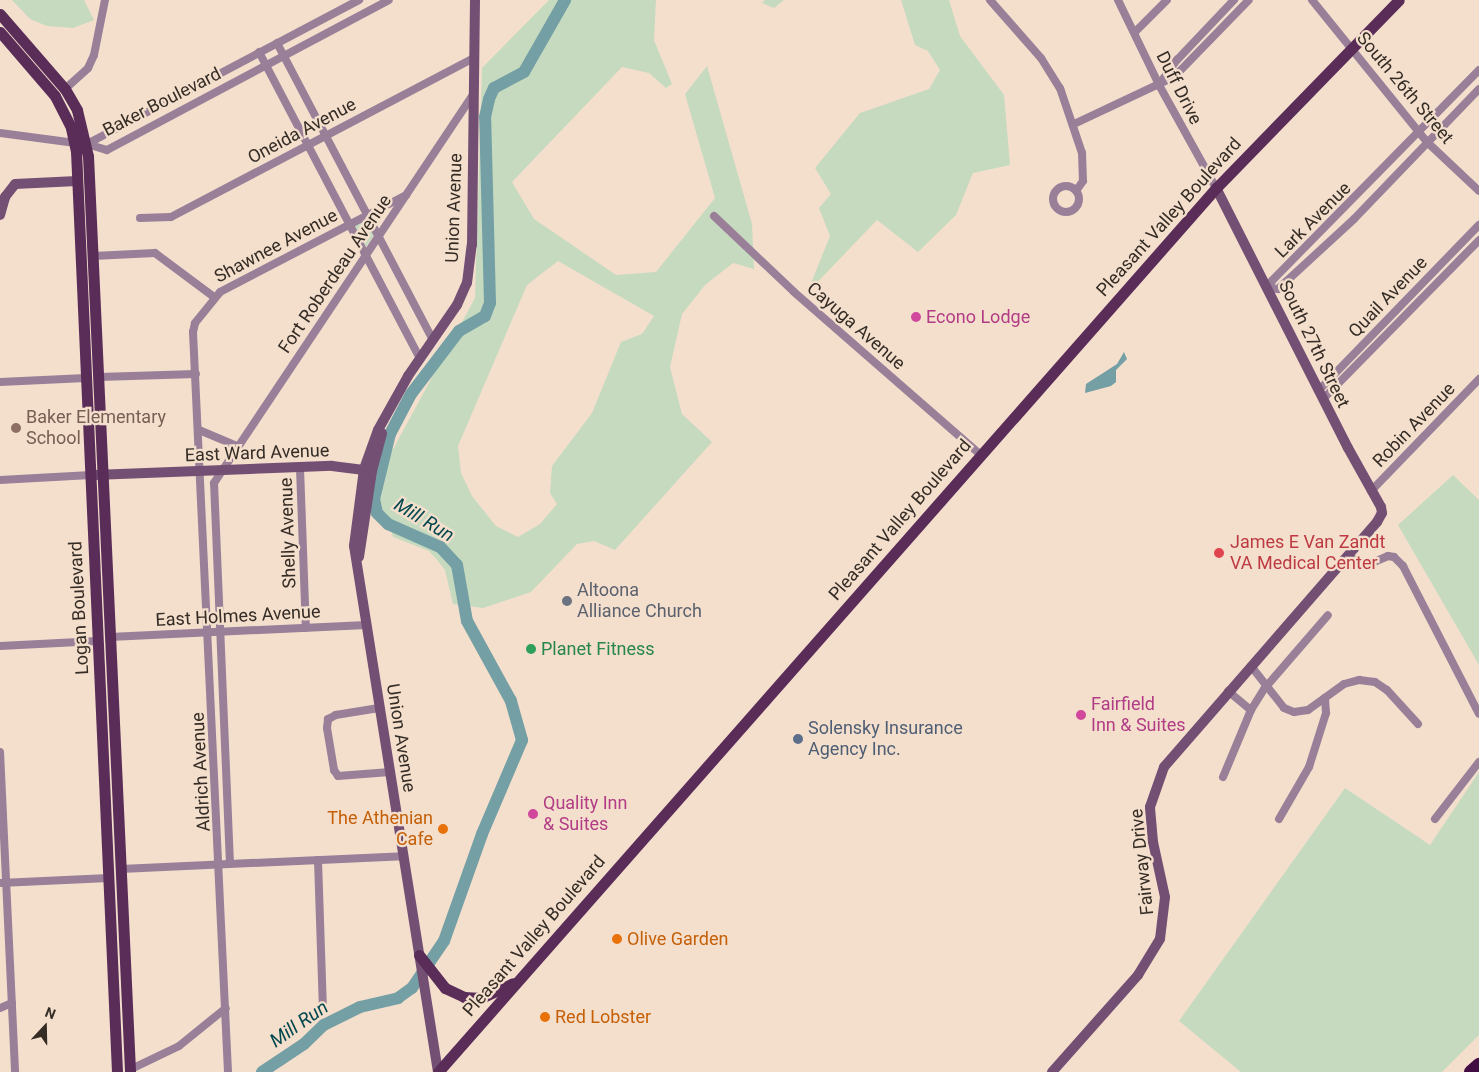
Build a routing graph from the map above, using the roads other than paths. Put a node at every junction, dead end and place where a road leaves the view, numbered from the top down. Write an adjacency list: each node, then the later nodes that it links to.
1 (104, 0): 23 (street)
2 (359, 0): 15 (street, Baker Boulevard)
3 (389, 0): 18 (street, Baker Boulevard)
4 (475, 0): 19 (street, Union Avenue)
5 (990, 0): 27 (street)
6 (1118, 0): 14 (street, Duff Drive)
7 (1167, 0): 14 (street)
8 (1234, 0): 22 (street)
9 (1249, 0): 22 (street)
10 (1312, 0): 16 (street, South 26th Street)
11 (1399, 0): 16 (main road, Pleasant Valley Boulevard)
12 (0, 14): 23 (main road)
13 (0, 32): 33 (main road)
14 (1135, 32): 22 (street, Duff Drive)
15 (277, 43): 17 (street, Baker Boulevard); 18 (street)
16 (1352, 48): 28 (street, South 26th Street); 36 (main road, Pleasant Valley Boulevard)
17 (259, 52): 20 (street); 26 (street, Baker Boulevard)
18 (283, 56): 20 (street, Baker Boulevard); 30 (street)
19 (474, 58): 25 (street, Union Avenue); 30 (street, Oneida Avenue)
20 (266, 65): 31 (street, Baker Boulevard); 34 (street)
21 (1479, 70): 28 (street, Lark Avenue)
22 (1159, 84): 27 (street); 36 (street, Duff Drive)
23 (65, 88): 33 (main road)
24 (1479, 88): 32 (street, Lark Avenue)
25 (473, 95): 39 (street, Fort Roberdeau Avenue); 54 (street, Union Avenue)
26 (125, 123): 31 (street); 33 (street, Baker Boulevard)
27 (1074, 124): 37 (street)
28 (1419, 132): 32 (street, South 26th Street); 52 (street, Lark Avenue)
29 (0, 133): 33 (street)
30 (325, 136): 34 (street, Oneida Avenue); 41 (street)
31 (132, 137): 33 (street, Baker Boulevard)
32 (1428, 142): 38 (street, South 26th Street); 52 (street, Lark Avenue)
33 (81, 144): 35 (main road, Logan Boulevard); 49 (main road, Logan Boulevard)
34 (308, 145): 43 (street, Oneida Avenue); 44 (street)
35 (77, 180): 40 (street); 58 (main road, Logan Boulevard)
36 (1216, 188): 52 (street, South 27th Street); 64 (main road, Pleasant Valley Boulevard)
37 (1076, 191)
38 (1479, 191)
39 (406, 195): 41 (street, Shawnee Avenue); 46 (street, Fort Roberdeau Avenue)
40 (0, 215)
41 (367, 215): 44 (street, Shawnee Avenue); 46 (street)
42 (714, 216): 64 (street, Cayuga Avenue)
43 (140, 218)
44 (349, 224): 48 (street); 53 (street, Shawnee Avenue)
45 (1479, 225): 50 (street, Quail Avenue)
46 (378, 237): 48 (street, Fort Roberdeau Avenue); 54 (street)
47 (1479, 240): 51 (street, Quail Avenue)
48 (366, 255): 55 (street); 63 (street, Fort Roberdeau Avenue)
49 (93, 256): 53 (street); 57 (main road, Logan Boulevard)
50 (1438, 266): 51 (street); 61 (street, Quail Avenue)
51 (1446, 273): 61 (street, Quail Avenue)
52 (1269, 288): 61 (street, South 27th Street)
53 (214, 296): 56 (street, Aldrich Avenue)
54 (433, 340): 55 (street, Union Avenue)
55 (420, 359): 67 (street, Union Avenue)
56 (196, 374): 57 (street); 62 (street, Aldrich Avenue)
57 (99, 377): 70 (main road, Logan Boulevard)
58 (86, 378): 60 (street); 69 (main road, Logan Boulevard)
59 (1479, 380): 72 (street, Robin Avenue)
60 (0, 382)
61 (1321, 394): 72 (street, South 27th Street)
62 (199, 430): 63 (street); 68 (street, Aldrich Avenue)
63 (237, 446): 66 (street, Fort Roberdeau Avenue)
64 (980, 455): 105 (main road, Pleasant Valley Boulevard)
65 (300, 468): 66 (street, East Ward Avenue); 67 (street, East Ward Avenue); 77 (street, Shelly Avenue)
66 (221, 470): 68 (street, East Ward Avenue); 79 (street, Aldrich Avenue)
67 (368, 470): 76 (street, Union Avenue)
68 (201, 471): 70 (street, East Ward Avenue); 78 (street, Aldrich Avenue)
69 (91, 475): 70 (street, East Ward Avenue); 71 (street); 81 (main road, Logan Boulevard)
70 (104, 475): 80 (main road, Logan Boulevard)
71 (0, 480)
72 (1371, 491): 73 (street, South 27th Street)
73 (1382, 513): 74 (street, Fairway Drive)
74 (1347, 556): 83 (street, Fairway Drive); 89 (street)
75 (1328, 615): 84 (street)
76 (367, 625): 77 (street, East Holmes Avenue); 87 (street, Union Avenue)
77 (306, 628): 79 (street, East Holmes Avenue)
78 (209, 632): 79 (street, East Holmes Avenue); 80 (street, East Holmes Avenue); 99 (street, Aldrich Avenue)
79 (220, 632): 100 (street, Aldrich Avenue)
80 (110, 637): 101 (main road, Logan Boulevard)
81 (98, 641): 82 (street); 102 (main road, Logan Boulevard)
82 (0, 646)
83 (1251, 666): 84 (street); 85 (street, Fairway Drive)
84 (1265, 688): 86 (street); 88 (street)
85 (1228, 692): 88 (street); 116 (street, Fairway Drive)
86 (1325, 698): 90 (street); 95 (street)
87 (380, 708): 93 (street, Union Avenue); 93 (street)
88 (1251, 710): 94 (street)
89 (1479, 714)
90 (1418, 724)
91 (0, 752): 103 (street)
92 (1479, 762): 96 (street)
93 (390, 772): 97 (street, Union Avenue)
94 (1223, 777)
95 (1278, 819)
96 (1435, 819)
97 (404, 856): 98 (street); 104 (street, Union Avenue)
98 (318, 860): 100 (street); 109 (street)
99 (220, 864): 100 (street); 101 (street); 108 (street, Aldrich Avenue)
100 (230, 864)
101 (121, 869): 111 (main road, Logan Boulevard)
102 (109, 878): 103 (street); 113 (main road, Logan Boulevard)
103 (3, 883): 106 (street)
104 (421, 960): 105 (main road); 115 (street, Union Avenue)
105 (519, 980): 115 (main road, Pleasant Valley Boulevard)
106 (12, 1003): 107 (street); 112 (street)
107 (0, 1008)
108 (226, 1008): 111 (street); 114 (street, Aldrich Avenue)
109 (323, 1009)
110 (1479, 1066): 117 (highway)
111 (129, 1071)
112 (14, 1072)
113 (118, 1072)
114 (228, 1072)
115 (438, 1072)
116 (1052, 1072)
117 (1472, 1072)

